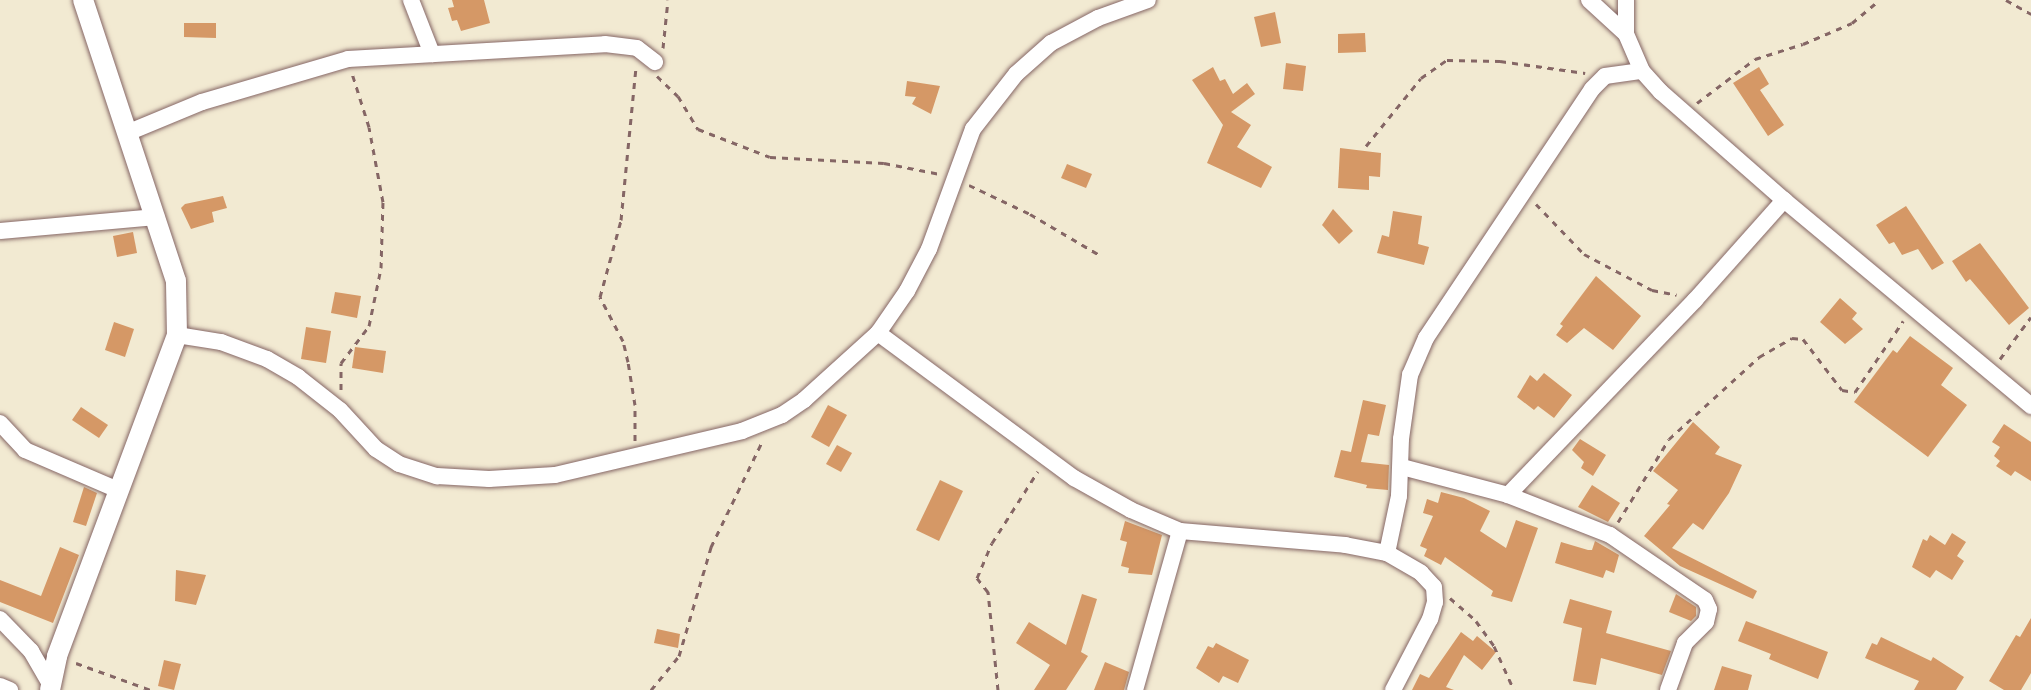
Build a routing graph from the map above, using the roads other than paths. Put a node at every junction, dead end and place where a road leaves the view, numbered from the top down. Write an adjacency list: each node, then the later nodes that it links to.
1 (83, 0): 10 (street)
2 (411, 0): 7 (street)
3 (1148, 0): 14 (street)
4 (1589, 0): 6 (street)
5 (1626, 0): 6 (street)
6 (1626, 34): 9 (street)
7 (432, 54): 8 (street); 10 (street)
8 (655, 62)
9 (1642, 71): 11 (street); 18 (street)
10 (127, 133): 12 (street)
11 (1784, 200): 16 (street); 20 (street)
12 (156, 217): 13 (street); 15 (street)
13 (0, 231)
14 (878, 333): 15 (street); 21 (street)
15 (177, 335): 19 (street)
16 (2031, 406)
17 (0, 423): 19 (street)
18 (1402, 467): 20 (street); 22 (street)
19 (118, 490): 25 (street)
20 (1508, 495): 29 (street)
21 (1180, 531): 22 (street); 27 (street)
22 (1387, 553): 28 (street)
23 (0, 619): 25 (street)
24 (0, 686): 26 (street)
25 (50, 687)
26 (10, 690)
27 (1135, 690)
28 (1393, 690)
29 (1668, 690)

